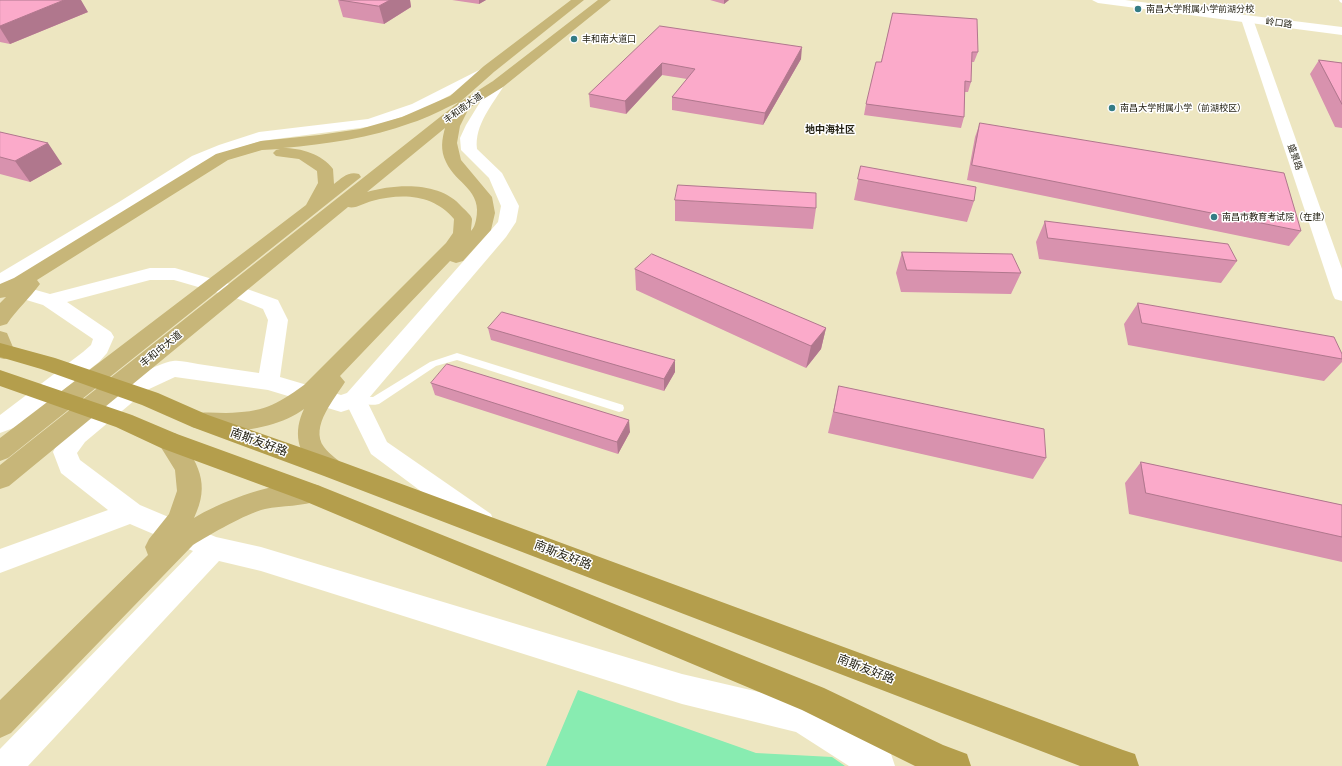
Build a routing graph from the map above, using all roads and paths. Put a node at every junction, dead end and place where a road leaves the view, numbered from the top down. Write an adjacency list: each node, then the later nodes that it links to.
1 (605, 0): 8 (main road, 丰和南大道)
2 (1098, 0): 5 (street, 岭口路)
3 (1174, 0): 6 (street, 岭口路)
4 (573, 2): 8 (main road, 丰和南大道)
5 (1247, 19): 7 (street, 岭口路); 14 (street, 盛景路)
6 (1342, 21)
7 (1342, 31)
8 (493, 77): 9 (main road, 丰和南大道); 11 (street); 21 (street)
9 (459, 102): 10 (main road, 丰和南大道); 10 (main road, 丰和南大道); 12 (main road); 20 (main road)
10 (318, 213): 12 (main road); 20 (main road); 27 (main road, 丰和中大道); 29 (main road, 丰和中大道)
11 (0, 281)
12 (27, 282): 16 (main road)
13 (0, 286): 15 (street)
14 (1342, 295)
15 (50, 300): 19 (street); 25 (street)
16 (3, 305)
17 (1, 347): 24 (highway, 南斯友好路)
18 (10, 381): 26 (highway)
19 (268, 382): 21 (street); 31 (street)
20 (318, 391): 23 (main road)
21 (355, 399): 22 (lane); 32 (street)
22 (620, 408)
23 (301, 412): 24 (main road); 28 (main road)
24 (200, 422): 28 (highway, 南斯友好路)
25 (0, 424)
26 (169, 441): 30 (highway); 34 (main road)
27 (0, 451)
28 (333, 469): 32 (highway, 南斯友好路)
29 (0, 478)
30 (310, 493): 33 (main road); 40 (highway)
31 (131, 513): 33 (street); 35 (street)
32 (491, 528): 41 (highway, 南斯友好路)
33 (212, 535): 34 (main road); 38 (street); 39 (street)
34 (160, 553): 36 (main road); 37 (main road)
35 (0, 560)
36 (0, 702)
37 (0, 722)
38 (6, 766)
39 (878, 766)
40 (955, 766)
41 (1123, 766)

